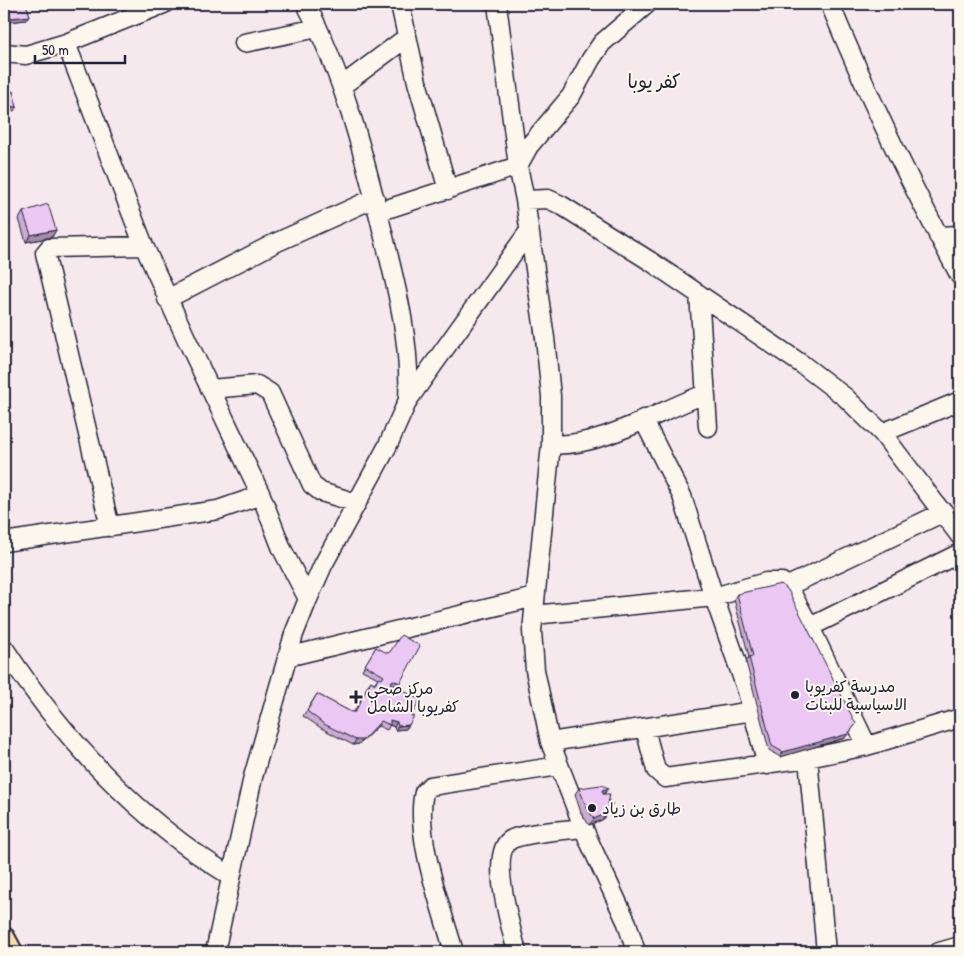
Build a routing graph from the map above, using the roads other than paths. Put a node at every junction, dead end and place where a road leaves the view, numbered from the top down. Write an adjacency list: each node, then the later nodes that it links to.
1 (164, 4): 10 (street)
2 (306, 4): 7 (street)
3 (400, 4): 8 (street)
4 (497, 4): 13 (street)
5 (647, 4): 13 (street)
6 (830, 4): 18 (street)
7 (318, 28): 9 (street); 12 (street)
8 (406, 38): 12 (street); 14 (street)
9 (244, 43)
10 (66, 44): 11 (street); 20 (street)
11 (4, 53)
12 (343, 85): 16 (street)
13 (518, 166): 14 (street); 15 (street)
14 (448, 190): 16 (street)
15 (525, 200): 17 (street); 22 (street)
16 (377, 205): 23 (street); 26 (street)
17 (529, 231): 26 (street); 31 (street)
18 (938, 236): 19 (street); 21 (street)
19 (960, 236)
20 (144, 246): 23 (street); 35 (street)
21 (960, 276)
22 (699, 294): 25 (street); 30 (street)
23 (167, 299): 24 (street)
24 (210, 389): 32 (street); 33 (street)
25 (705, 394): 28 (street); 29 (street)
26 (408, 400): 33 (street)
27 (960, 401): 30 (street)
28 (643, 419): 31 (street); 41 (street)
29 (708, 427)
30 (882, 433): 34 (street)
31 (551, 444): 40 (street)
32 (261, 495): 35 (street); 42 (street)
33 (357, 503): 42 (street)
34 (944, 512): 36 (street); 39 (street)
35 (110, 527): 37 (street)
36 (960, 536)
37 (4, 542)
38 (960, 552): 44 (street)
39 (788, 586): 41 (street); 44 (street)
40 (534, 597): 43 (street); 46 (street)
41 (714, 597): 43 (street); 47 (street)
42 (308, 599): 46 (street)
43 (534, 615): 50 (street)
44 (810, 627): 51 (street)
45 (4, 648): 56 (street)
46 (288, 657): 56 (street)
47 (754, 711): 49 (street); 53 (street)
48 (960, 718): 51 (street)
49 (645, 729): 50 (street); 53 (street)
50 (550, 742): 54 (street)
51 (867, 746): 52 (street)
52 (808, 758): 53 (street); 64 (street)
53 (767, 765)
54 (559, 766): 55 (street); 61 (street)
55 (584, 828): 62 (street); 63 (street)
56 (231, 876): 60 (street)
57 (4, 939): 59 (main road)
58 (960, 946): 65 (street)
59 (11, 952)
60 (215, 952)
61 (454, 952)
62 (517, 952)
63 (636, 952)
64 (826, 952)
65 (939, 952)

